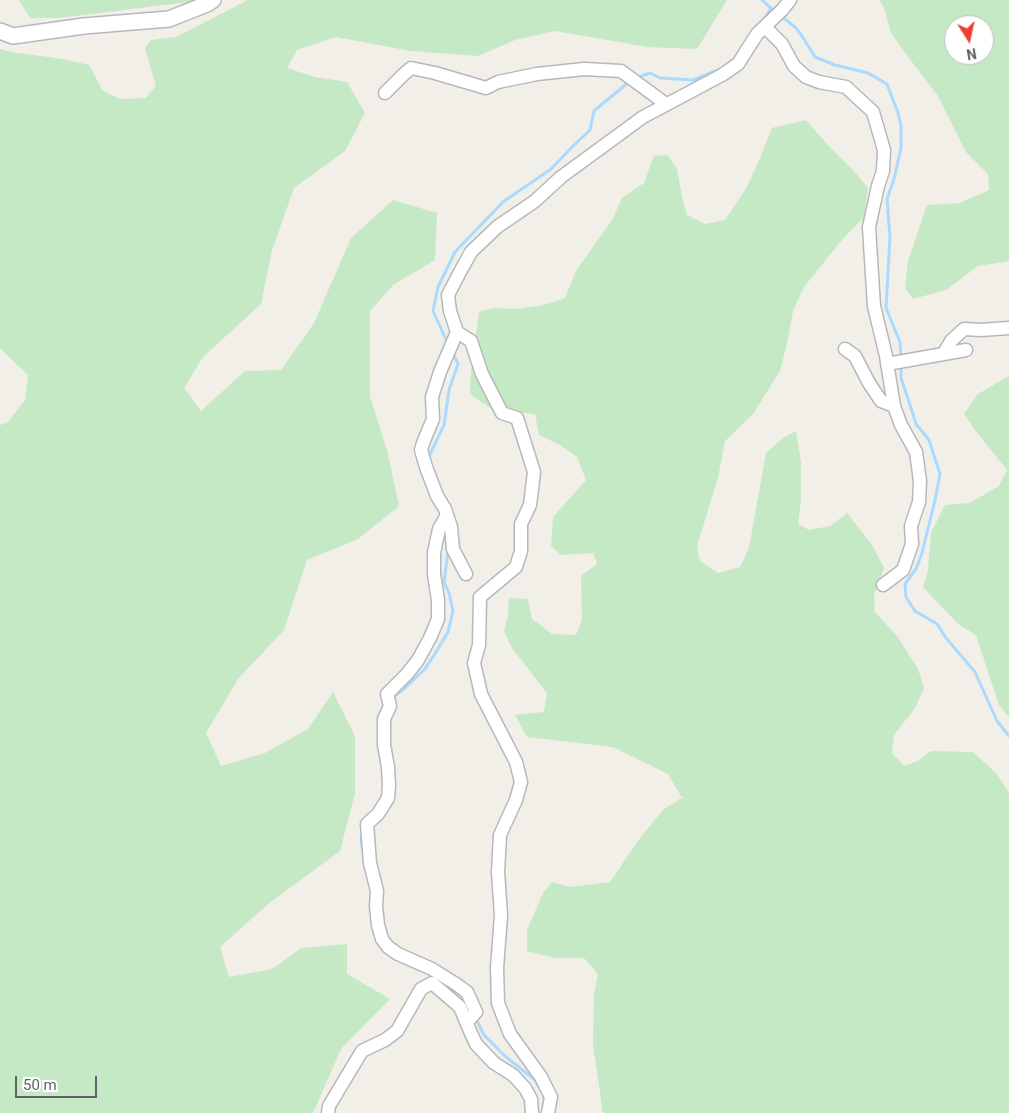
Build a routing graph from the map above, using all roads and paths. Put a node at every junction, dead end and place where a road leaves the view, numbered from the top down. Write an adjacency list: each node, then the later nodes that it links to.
1 (213, 0): 4 (street)
2 (790, 0): 3 (street)
3 (773, 19): 6 (street); 12 (street)
4 (0, 31)
5 (385, 93): 6 (street)
6 (666, 104): 8 (street)
7 (1009, 328): 11 (street)
8 (457, 332): 14 (street); 18 (street)
9 (845, 349): 13 (street)
10 (966, 350): 11 (street)
11 (944, 354): 12 (street)
12 (890, 363): 13 (street)
13 (894, 406): 16 (street)
14 (449, 521): 15 (street); 17 (street)
15 (466, 574)
16 (883, 585)
17 (470, 1018): 19 (street); 20 (street)
18 (549, 1107)
19 (328, 1113)
20 (532, 1113)

